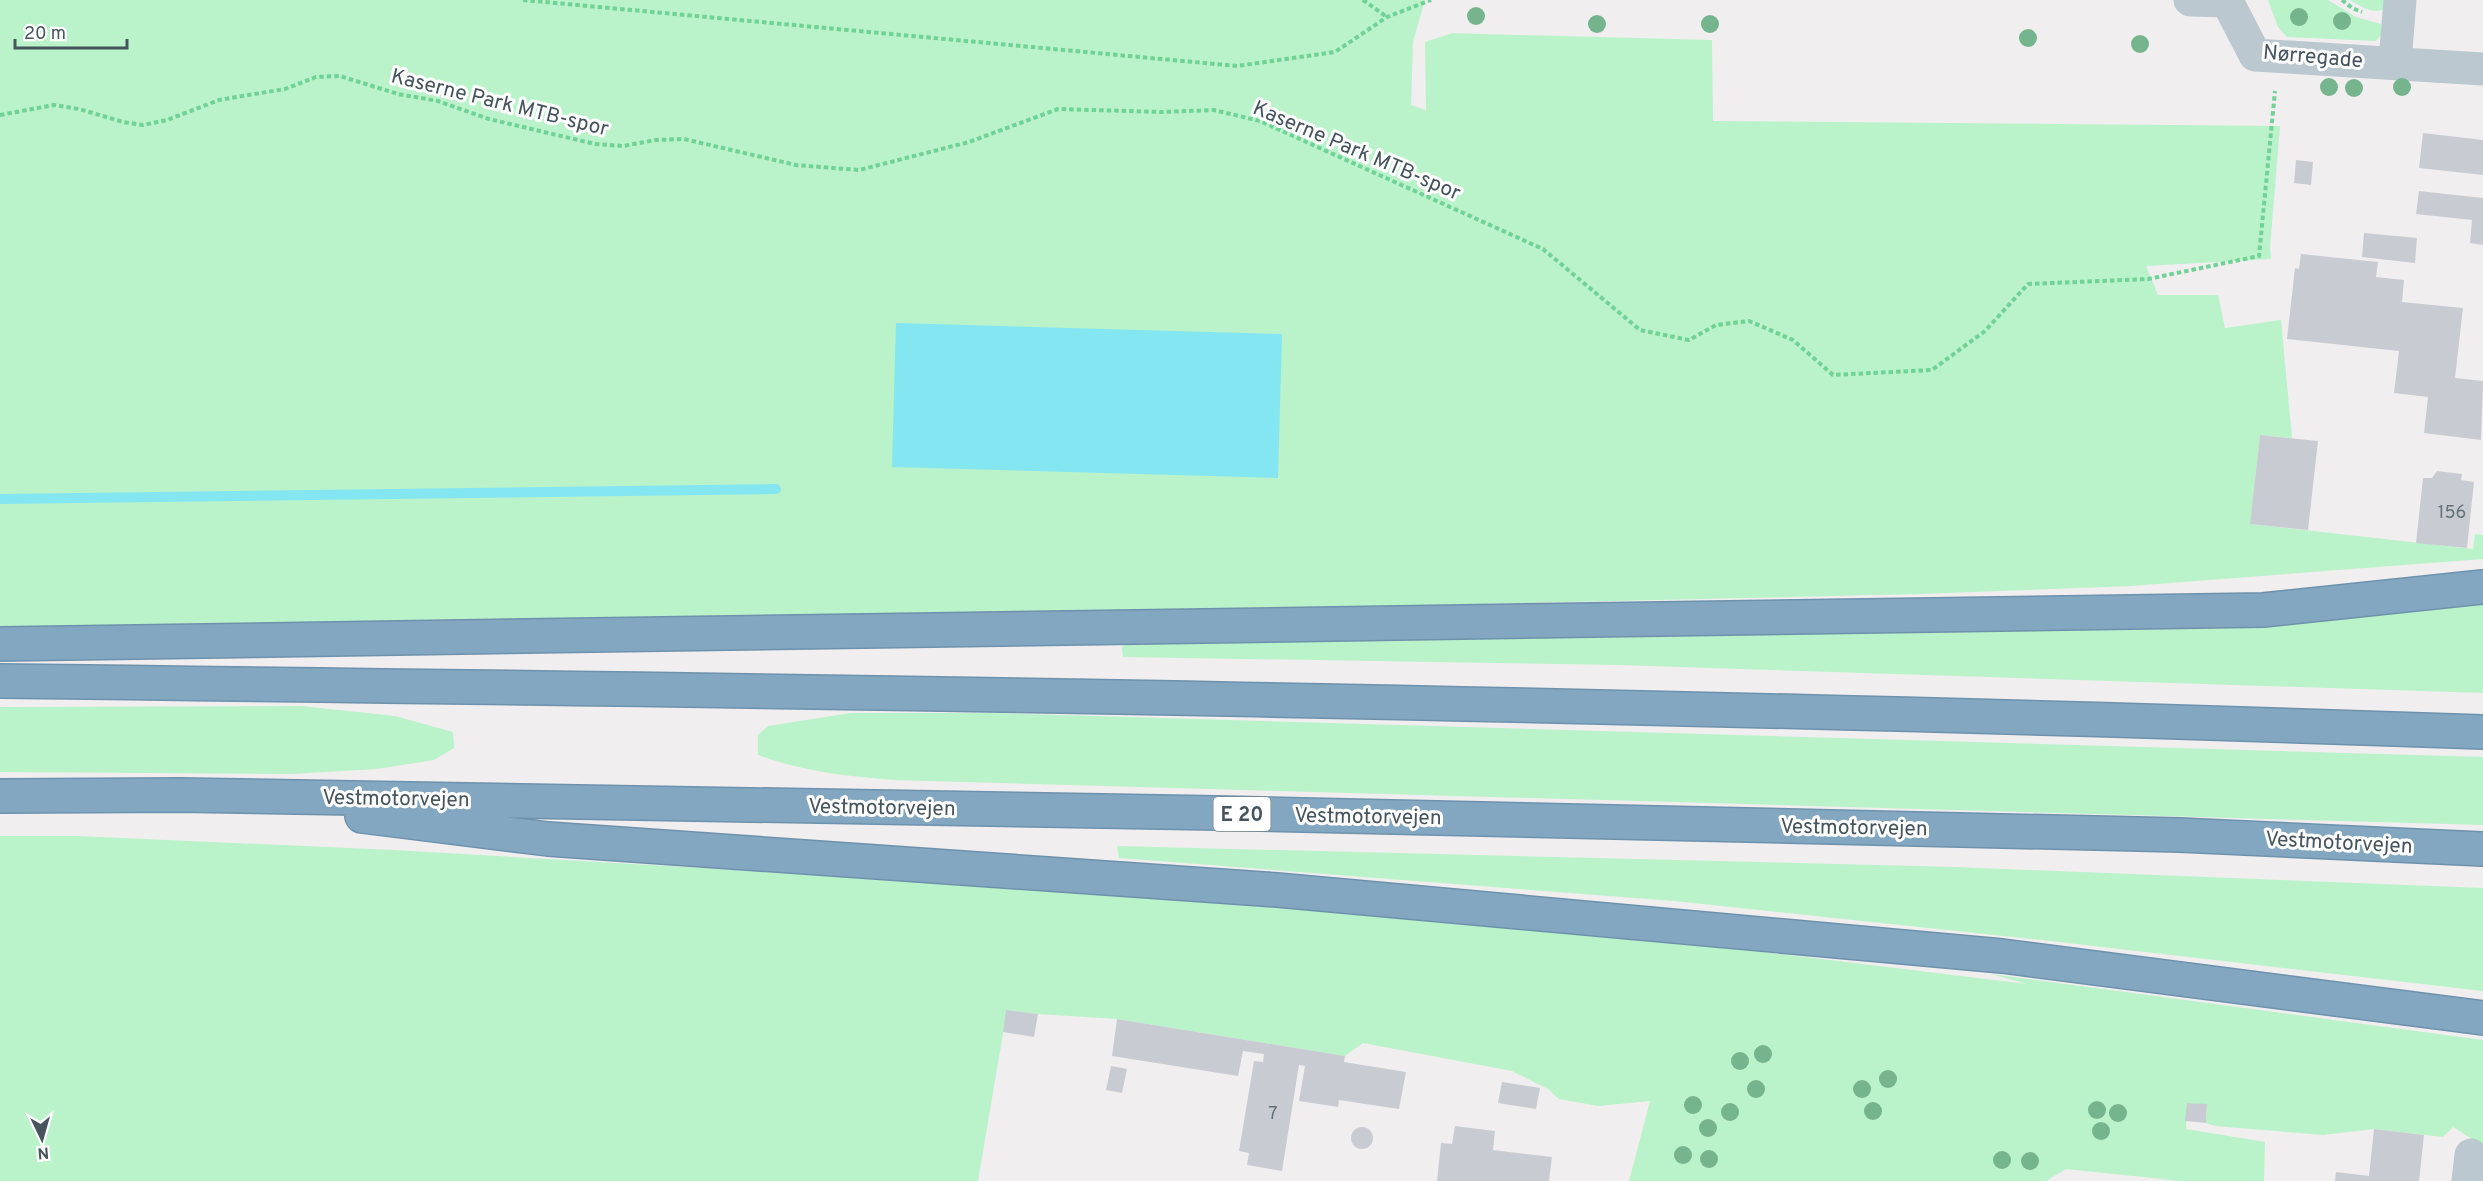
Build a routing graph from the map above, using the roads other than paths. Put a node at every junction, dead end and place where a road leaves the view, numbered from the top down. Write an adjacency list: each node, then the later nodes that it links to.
1 (2190, 0): 3 (street, Nørregade)
2 (2400, 0): 3 (street)
3 (2395, 62): 4 (street, Nørregade)
4 (2483, 69)
5 (2483, 587): 6 (highway)
6 (0, 644)
7 (0, 681): 8 (highway)
8 (2483, 732)
9 (0, 795): 10 (highway, Vestmotorvejen / E 20)
10 (180, 795): 11 (highway, Vestmotorvejen / E 20); 12 (highway)
11 (2483, 849)
12 (2483, 1018)

